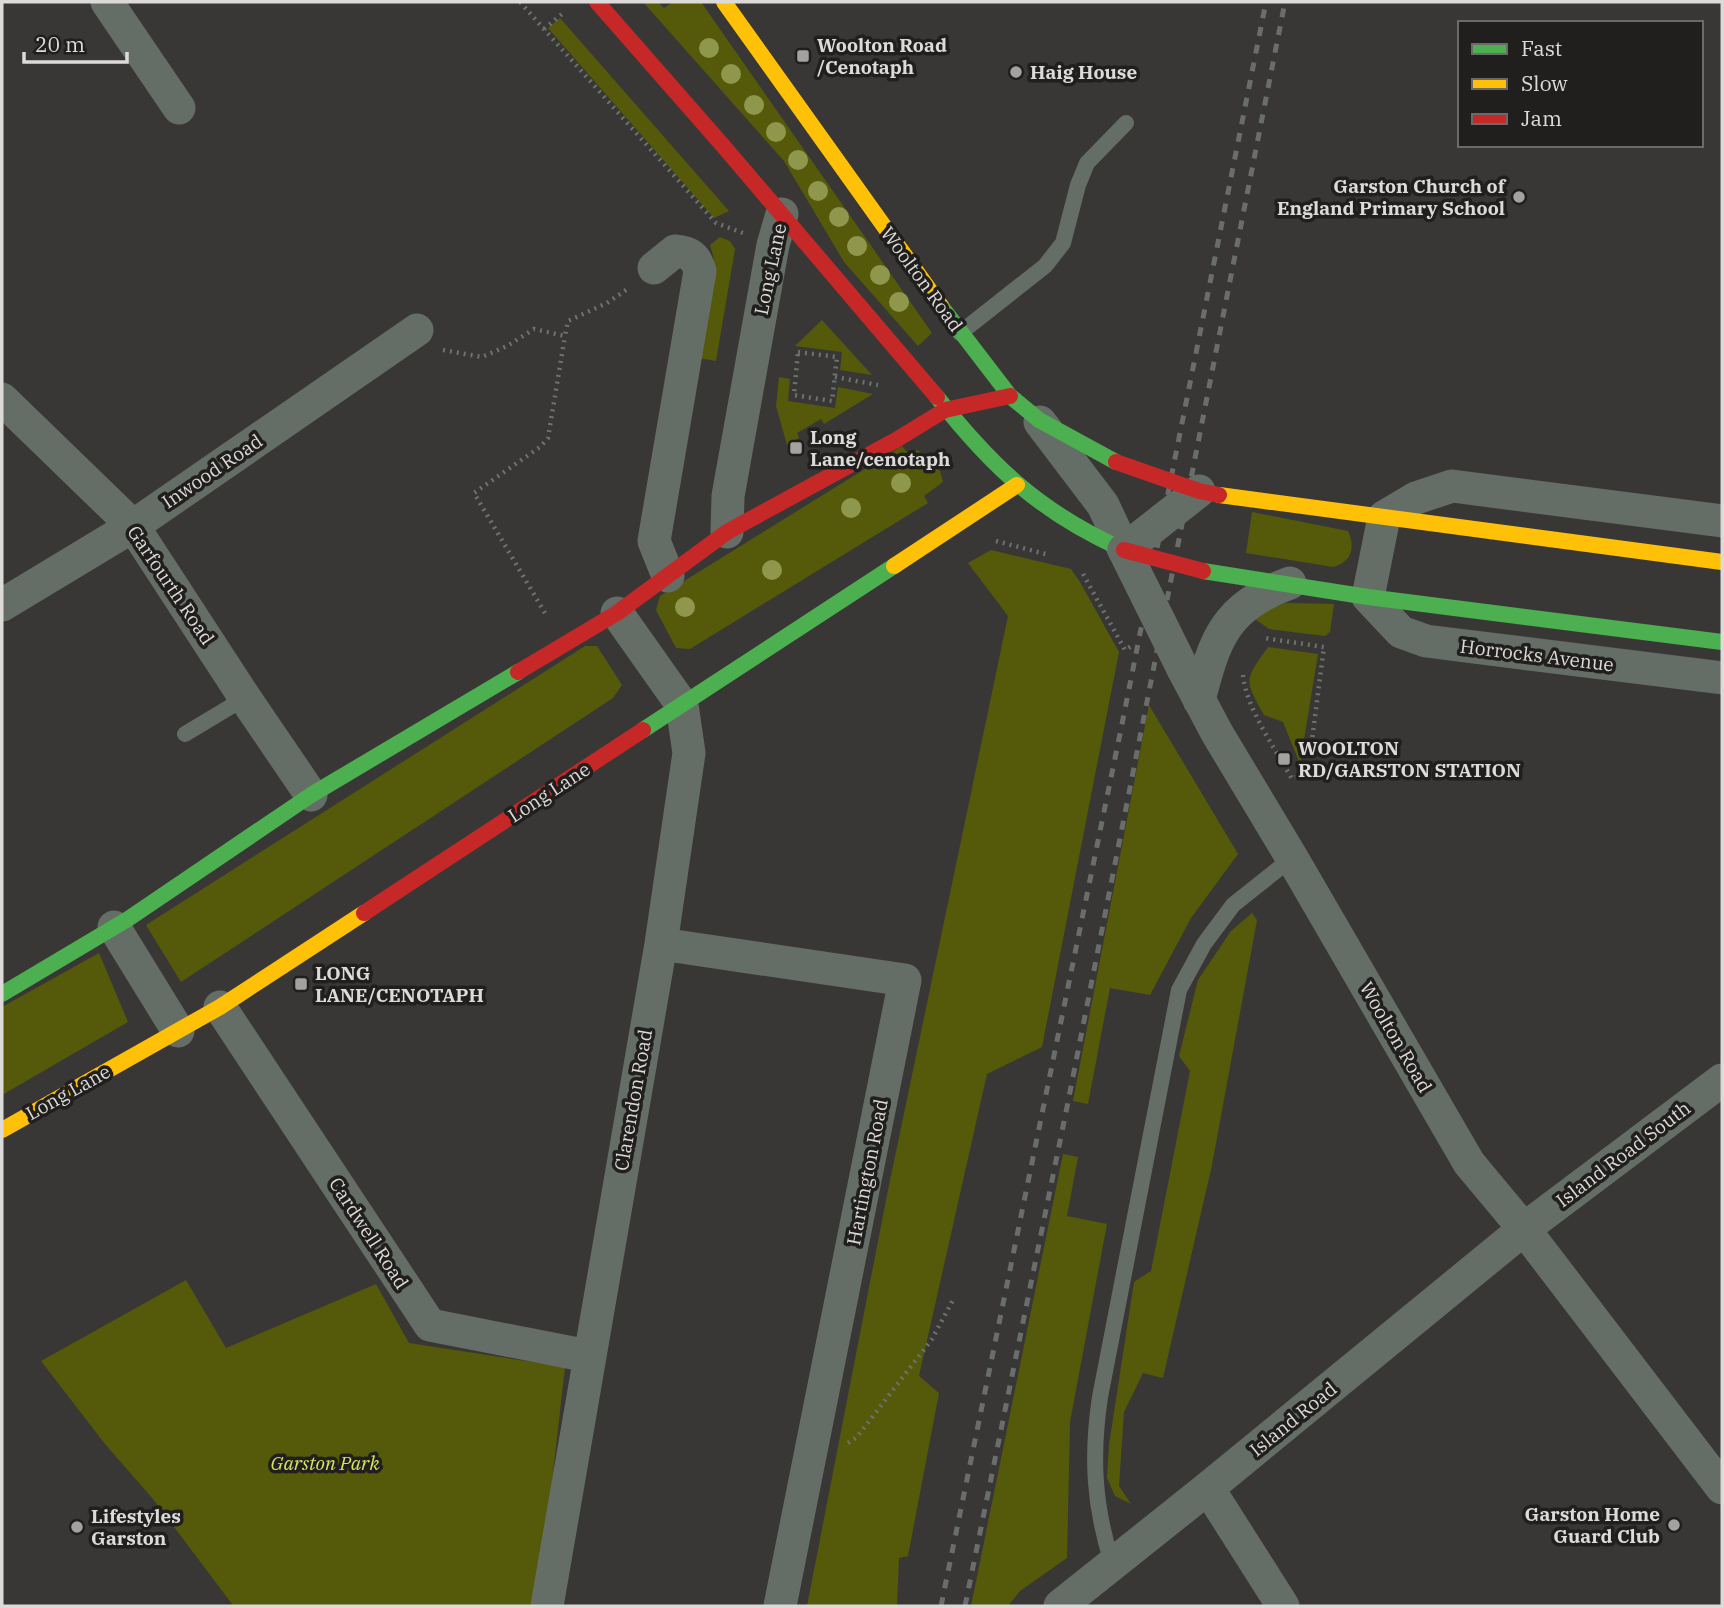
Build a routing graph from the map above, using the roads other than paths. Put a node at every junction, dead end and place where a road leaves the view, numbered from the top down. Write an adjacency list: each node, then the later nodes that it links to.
1 (107, 2): 4 (street)
2 (597, 2): 6 (main road)
3 (724, 2): 9 (main road, Woolton Road)
4 (179, 108)
5 (1126, 123): 9 (lane)
6 (782, 214): 11 (main road); 19 (street, Long Lane)
7 (654, 268): 22 (street)
8 (417, 330): 18 (street, Inwood Road)
9 (960, 333): 12 (main road, Woolton Road)
10 (2, 399): 18 (street, Garfourth Road)
11 (945, 410): 12 (main road); 14 (main road); 19 (main road)
12 (1021, 412): 15 (main road, bridge); 20 (street, Woolton Road)
13 (1017, 457): 14 (main road)
14 (1017, 485): 20 (main road, Horrocks Avenue); 31 (main road, Long Lane)
15 (1209, 493): 16 (main road); 20 (street, bridge)
16 (1384, 517): 17 (street); 21 (main road); 24 (street)
17 (1722, 521)
18 (133, 526): 25 (street, Inwood Road); 29 (street, Garfourth Road)
19 (727, 532): 22 (main road)
20 (1124, 550): 23 (main road, Horrocks Avenue, bridge); 30 (street, Woolton Road, bridge)
21 (1722, 562)
22 (667, 576): 26 (main road)
23 (1290, 583): 24 (main road, Horrocks Avenue); 30 (street)
24 (1368, 597): 27 (main road, Horrocks Avenue); 28 (street, Horrocks Avenue)
25 (2, 605)
26 (617, 613): 31 (street, Clarendon Road); 33 (main road)
27 (1722, 642)
28 (1722, 678)
29 (245, 698): 32 (lane); 33 (street, Garfourth Road)
30 (1199, 701): 34 (street, Woolton Road)
31 (682, 705): 36 (street, Clarendon Road); 38 (main road, Long Lane)
32 (185, 734)
33 (312, 795): 35 (main road)
34 (1292, 858): 42 (street, Woolton Road); 46 (lane)
35 (114, 927): 37 (main road); 39 (street)
36 (660, 944): 43 (street, Clarendon Road); 48 (street, Hartington Road)
37 (2, 994)
38 (220, 1007): 39 (main road, Long Lane); 43 (street, Cardwell Road)
39 (178, 1031): 41 (main road, Long Lane)
40 (1722, 1080): 42 (street, Island Road South)
41 (2, 1130)
42 (1524, 1229): 44 (street, Island Road); 45 (street, Woolton Road)
43 (588, 1356): 47 (street, Clarendon Road)
44 (1208, 1488): 46 (street, Island Road); 50 (street)
45 (1722, 1488)
46 (1112, 1563): 49 (street, Island Road)
47 (547, 1606)
48 (780, 1606)
49 (1060, 1606)
50 (1283, 1606)

